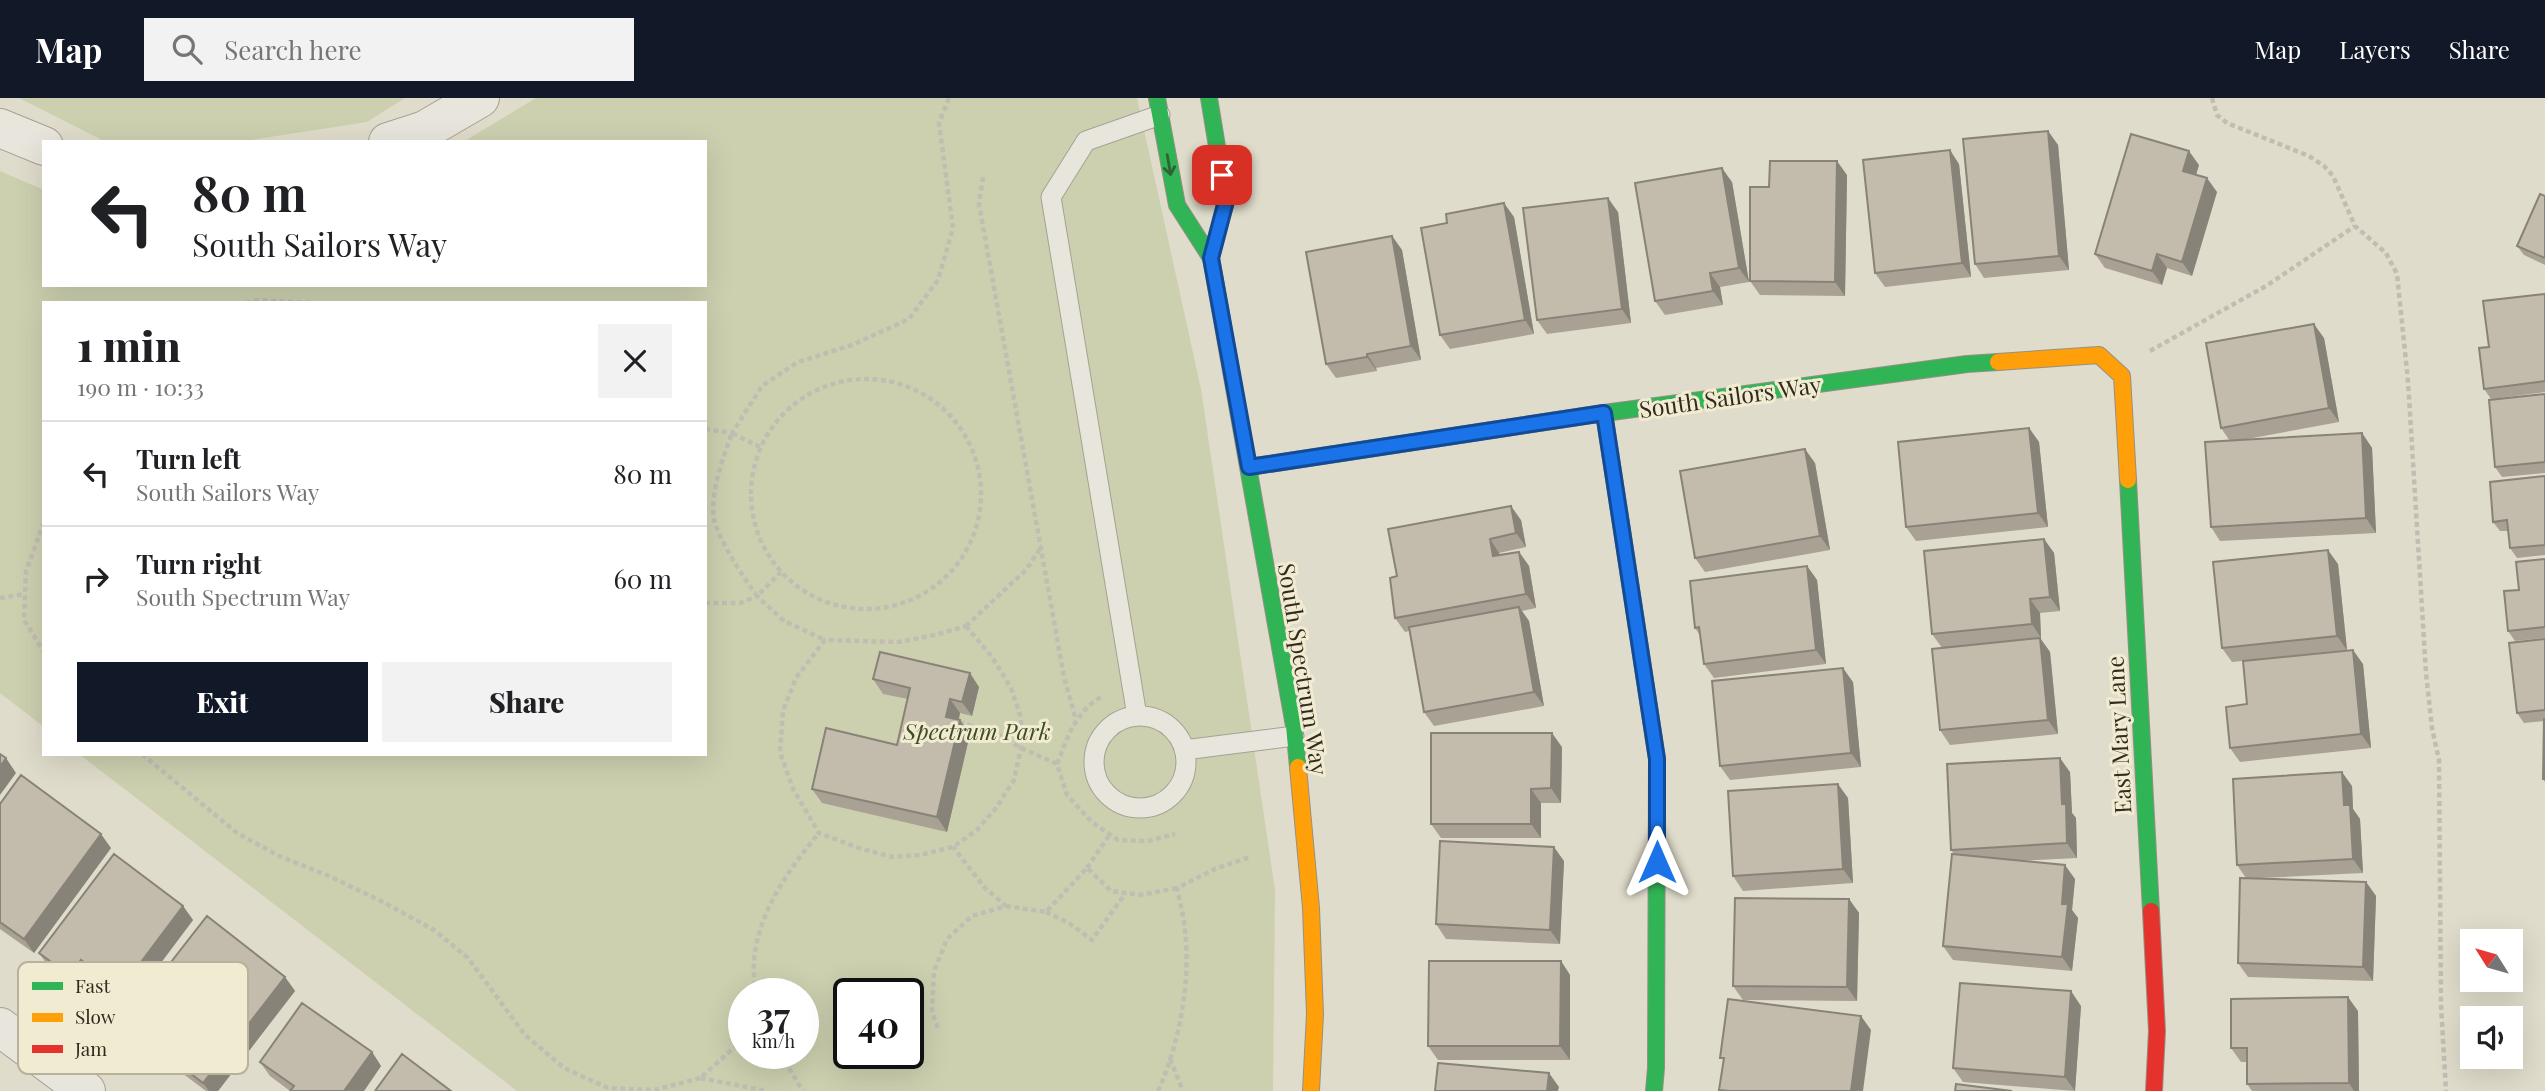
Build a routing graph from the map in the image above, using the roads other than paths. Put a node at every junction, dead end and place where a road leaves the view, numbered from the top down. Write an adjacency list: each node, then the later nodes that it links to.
1 (480, 98): 5 (street)
2 (1209, 98): 7 (street, South Spectrum Way)
3 (1159, 106): 7 (street, South Spectrum Way, one-way to 7); 11 (lane)
4 (0, 128): 6 (street)
5 (394, 140)
6 (42, 145)
7 (1211, 258): 10 (street, South Spectrum Way)
8 (2122, 376): 9 (street, South Sailors Way); 20 (street, East Mary Lane)
9 (1604, 413): 10 (street, South Sailors Way); 19 (street)
10 (1249, 467): 12 (street, South Spectrum Way)
11 (1137, 716): 13 (lane); 13 (lane)
12 (1294, 736): 13 (lane); 18 (street, South Spectrum Way)
13 (1184, 750)
14 (0, 1027): 15 (street)
15 (18, 1040)
16 (63, 1074): 17 (street)
17 (86, 1091)
18 (1311, 1091)
19 (1654, 1091)
20 (2154, 1091)

